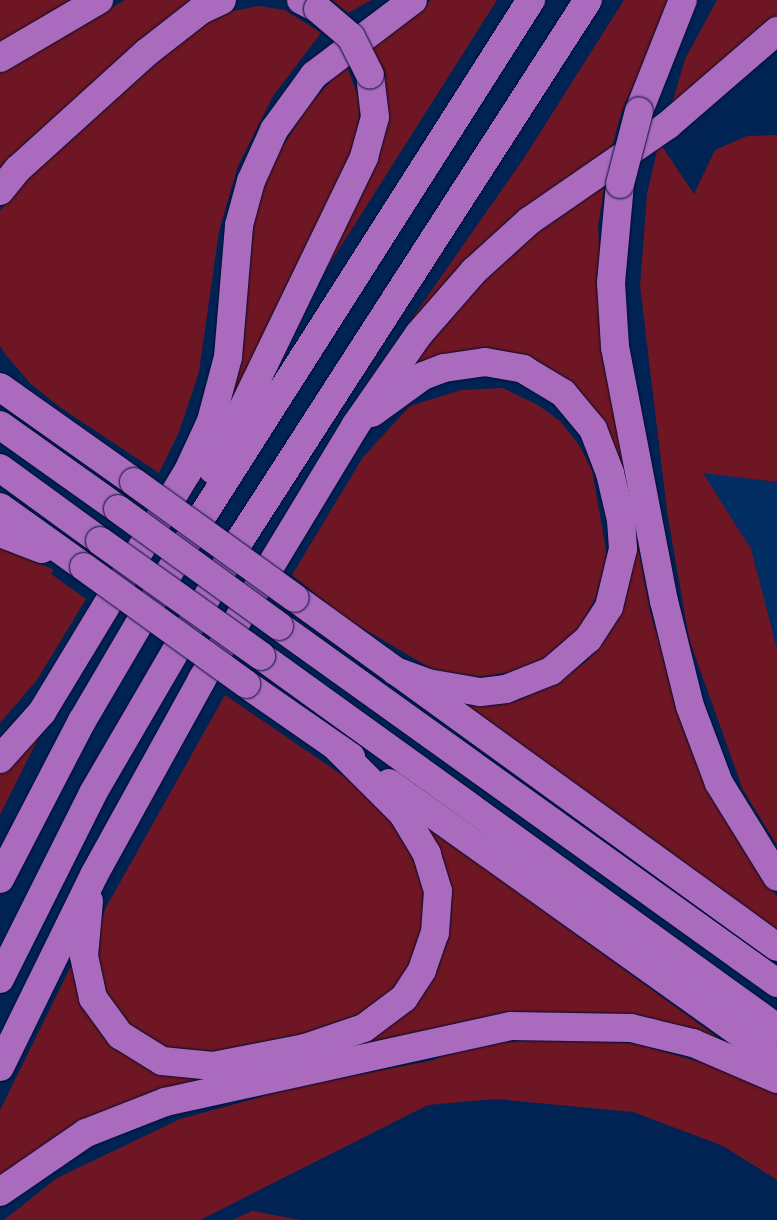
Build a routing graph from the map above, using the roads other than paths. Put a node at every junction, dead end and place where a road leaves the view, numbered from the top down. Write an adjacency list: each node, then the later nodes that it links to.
1 (98, 0): 9 (highway)
2 (222, 0): 10 (highway)
3 (413, 0): 23 (highway)
4 (531, 0): 20 (highway)
5 (588, 0): 28 (highway)
6 (683, 0): 26 (highway, bridge)
7 (309, 4): 20 (highway, bridge)
8 (777, 31): 15 (highway)
9 (0, 58)
10 (0, 191)
11 (0, 369): 13 (highway)
12 (0, 387): 13 (highway)
13 (27, 405): 21 (highway, bridge)
14 (0, 425): 29 (highway, bridge)
15 (355, 426): 21 (highway); 24 (highway)
16 (0, 468): 30 (highway, bridge)
17 (0, 507): 19 (highway)
18 (0, 533): 19 (highway)
19 (84, 567): 22 (highway, bridge)
20 (132, 635): 25 (highway)
21 (395, 671): 27 (highway)
22 (337, 748): 24 (highway); 31 (highway)
23 (0, 760)
24 (94, 875): 32 (highway)
25 (0, 878)
26 (777, 878)
27 (777, 947)
28 (0, 979)
29 (777, 983)
30 (777, 1028)
31 (777, 1060)
32 (0, 1068)
33 (777, 1079): 34 (highway)
34 (0, 1192)

